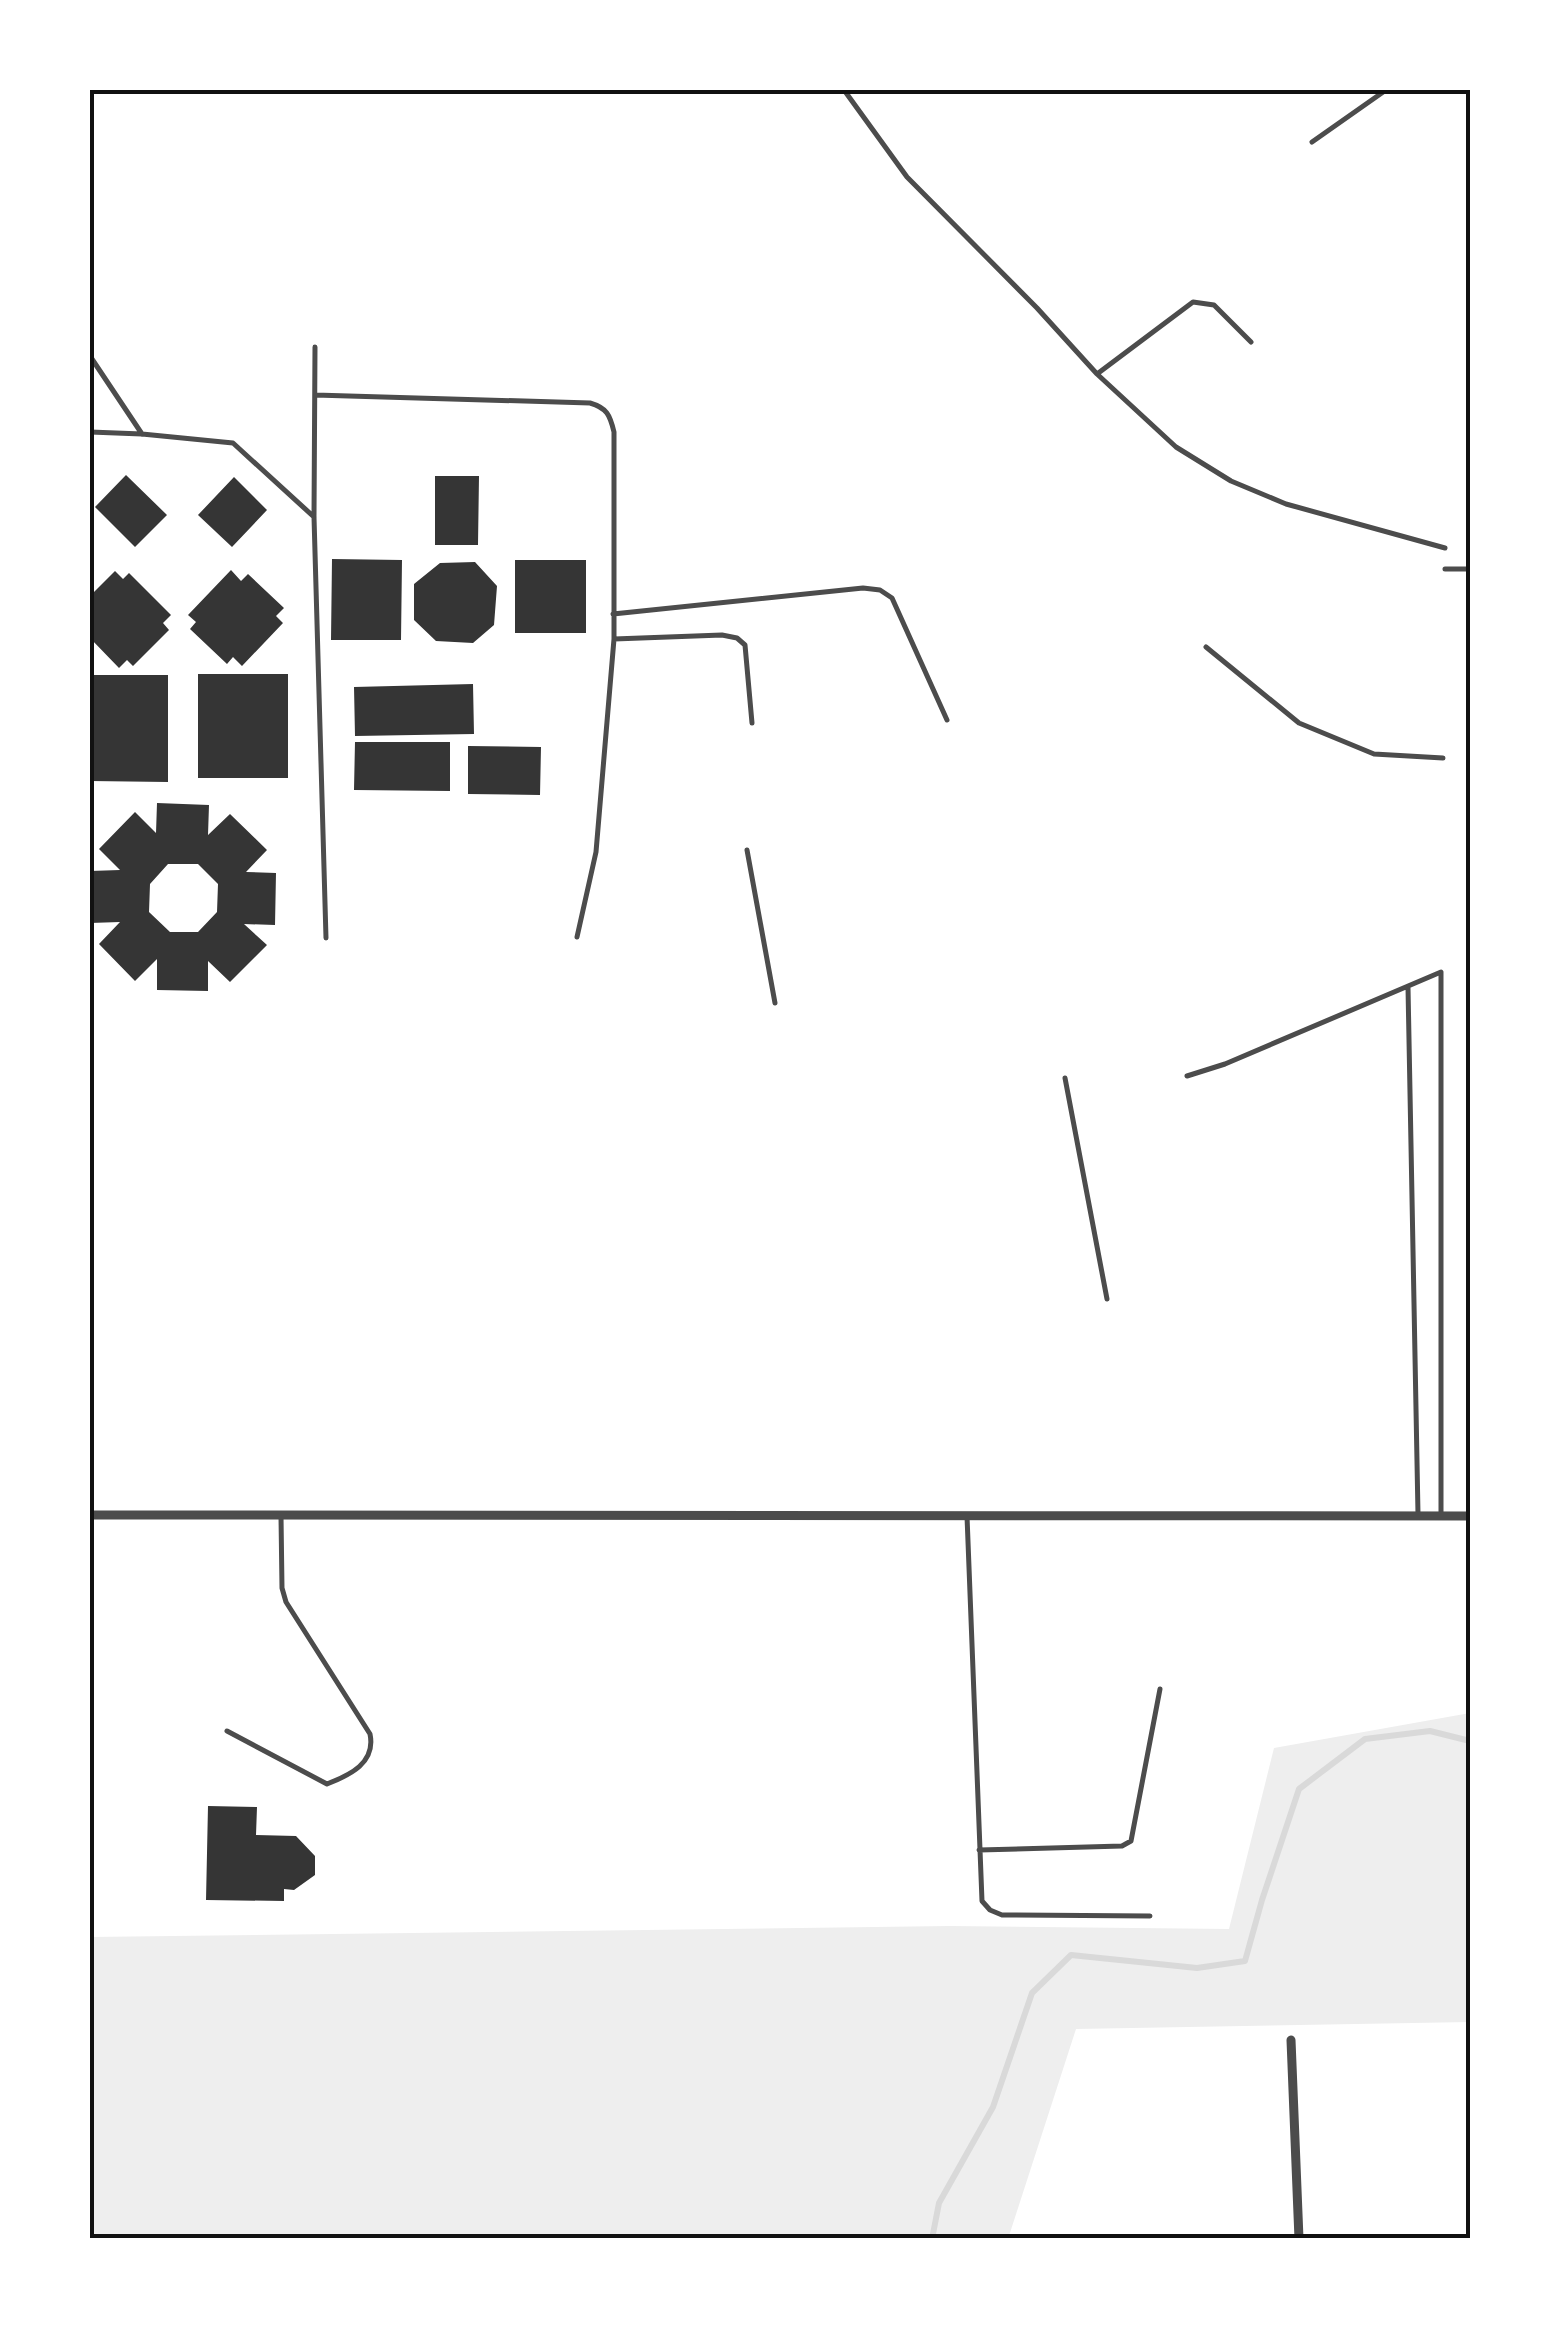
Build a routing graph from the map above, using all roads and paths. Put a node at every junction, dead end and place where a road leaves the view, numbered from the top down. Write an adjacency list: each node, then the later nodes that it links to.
1 (844, 90): 7 (lane)
2 (1386, 90): 3 (lane)
3 (1312, 142)
4 (1251, 342): 7 (lane)
5 (316, 347): 8 (lane)
6 (90, 356): 10 (lane)
7 (1096, 374): 12 (lane)
8 (315, 395): 11 (lane); 15 (lane)
9 (90, 432): 10 (lane)
10 (142, 434): 11 (lane)
11 (314, 517): 23 (lane)
12 (1445, 548)
13 (1445, 569): 14 (lane)
14 (1470, 569)
15 (614, 614): 16 (lane); 18 (lane)
16 (614, 639): 19 (lane); 22 (lane)
17 (1206, 647): 20 (lane)
18 (947, 720)
19 (752, 723)
20 (1443, 758)
21 (747, 850): 25 (lane)
22 (578, 937)
23 (326, 938)
24 (1408, 987): 26 (lane); 33 (lane); 34 (lane)
25 (775, 1003)
26 (1187, 1076)
27 (1065, 1078): 28 (lane)
28 (1107, 1299)
29 (90, 1515): 30 (street)
30 (281, 1516): 31 (street); 36 (lane)
31 (967, 1516): 33 (street); 37 (lane)
32 (1470, 1516): 34 (street)
33 (1418, 1517): 34 (street)
34 (1441, 1517)
35 (1160, 1688): 37 (lane)
36 (228, 1730)
37 (979, 1850): 38 (lane)
38 (1150, 1916)
39 (1291, 2040): 40 (street)
40 (1299, 2239)

